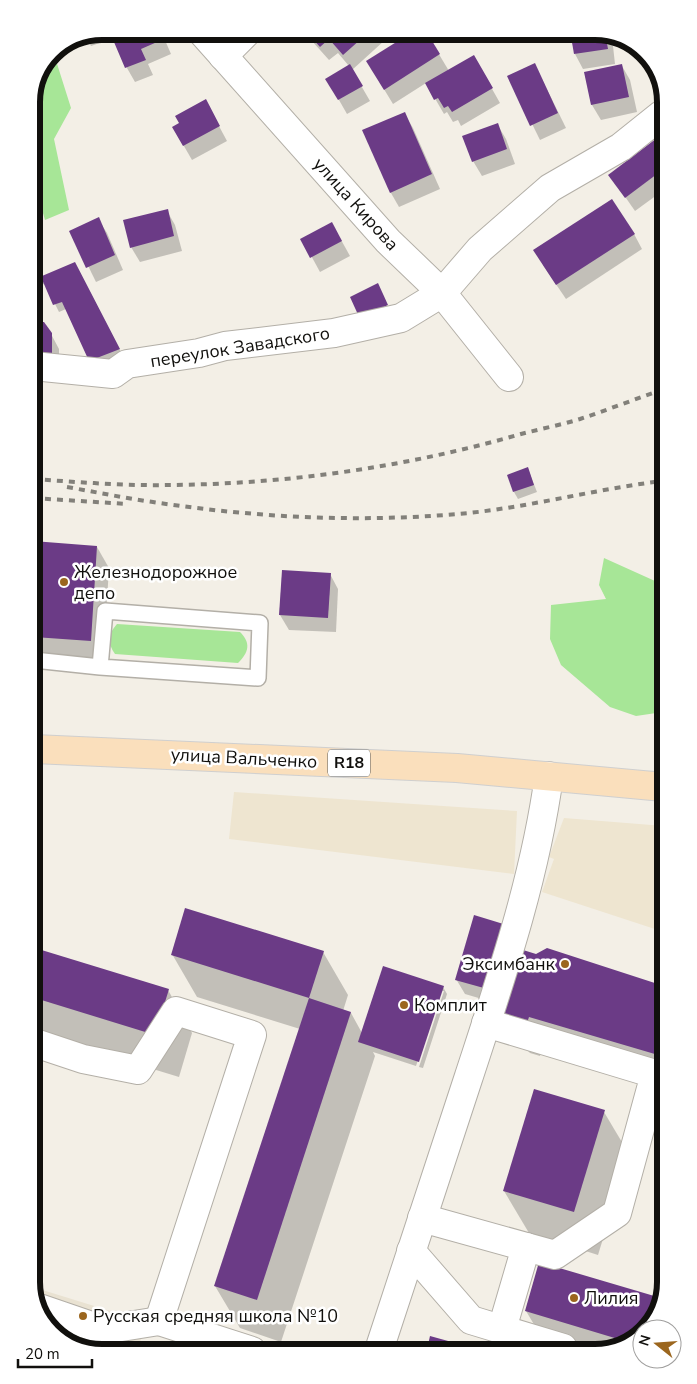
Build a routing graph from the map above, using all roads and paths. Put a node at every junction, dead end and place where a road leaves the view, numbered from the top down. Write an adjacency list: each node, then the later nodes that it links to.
1 (209, 40): 3 (street, улица Кирова)
2 (239, 40): 3 (street)
3 (223, 56): 5 (street, улица Кирова)
4 (657, 118): 5 (street, переулок Завадского)
5 (442, 293): 6 (street, переулок Завадского); 7 (street, улица Кирова)
6 (40, 367)
7 (509, 377)
8 (40, 661): 9 (lane)
9 (100, 667): 9 (lane)
10 (40, 749): 11 (main road, улица Вальченко / R18)
11 (550, 776): 12 (main road, улица Вальченко / R18); 13 (street)
12 (657, 786)
13 (486, 1023): 15 (street); 16 (street)
14 (40, 1045): 19 (street)
15 (422, 1218): 16 (street); 17 (street)
16 (526, 1247): 20 (street)
17 (411, 1251): 20 (street); 23 (street)
18 (49, 1314): 21 (street)
19 (159, 1321): 21 (street); 22 (street)
20 (502, 1329): 24 (street)
21 (99, 1341)
22 (230, 1344)
23 (382, 1344)
24 (550, 1344)

